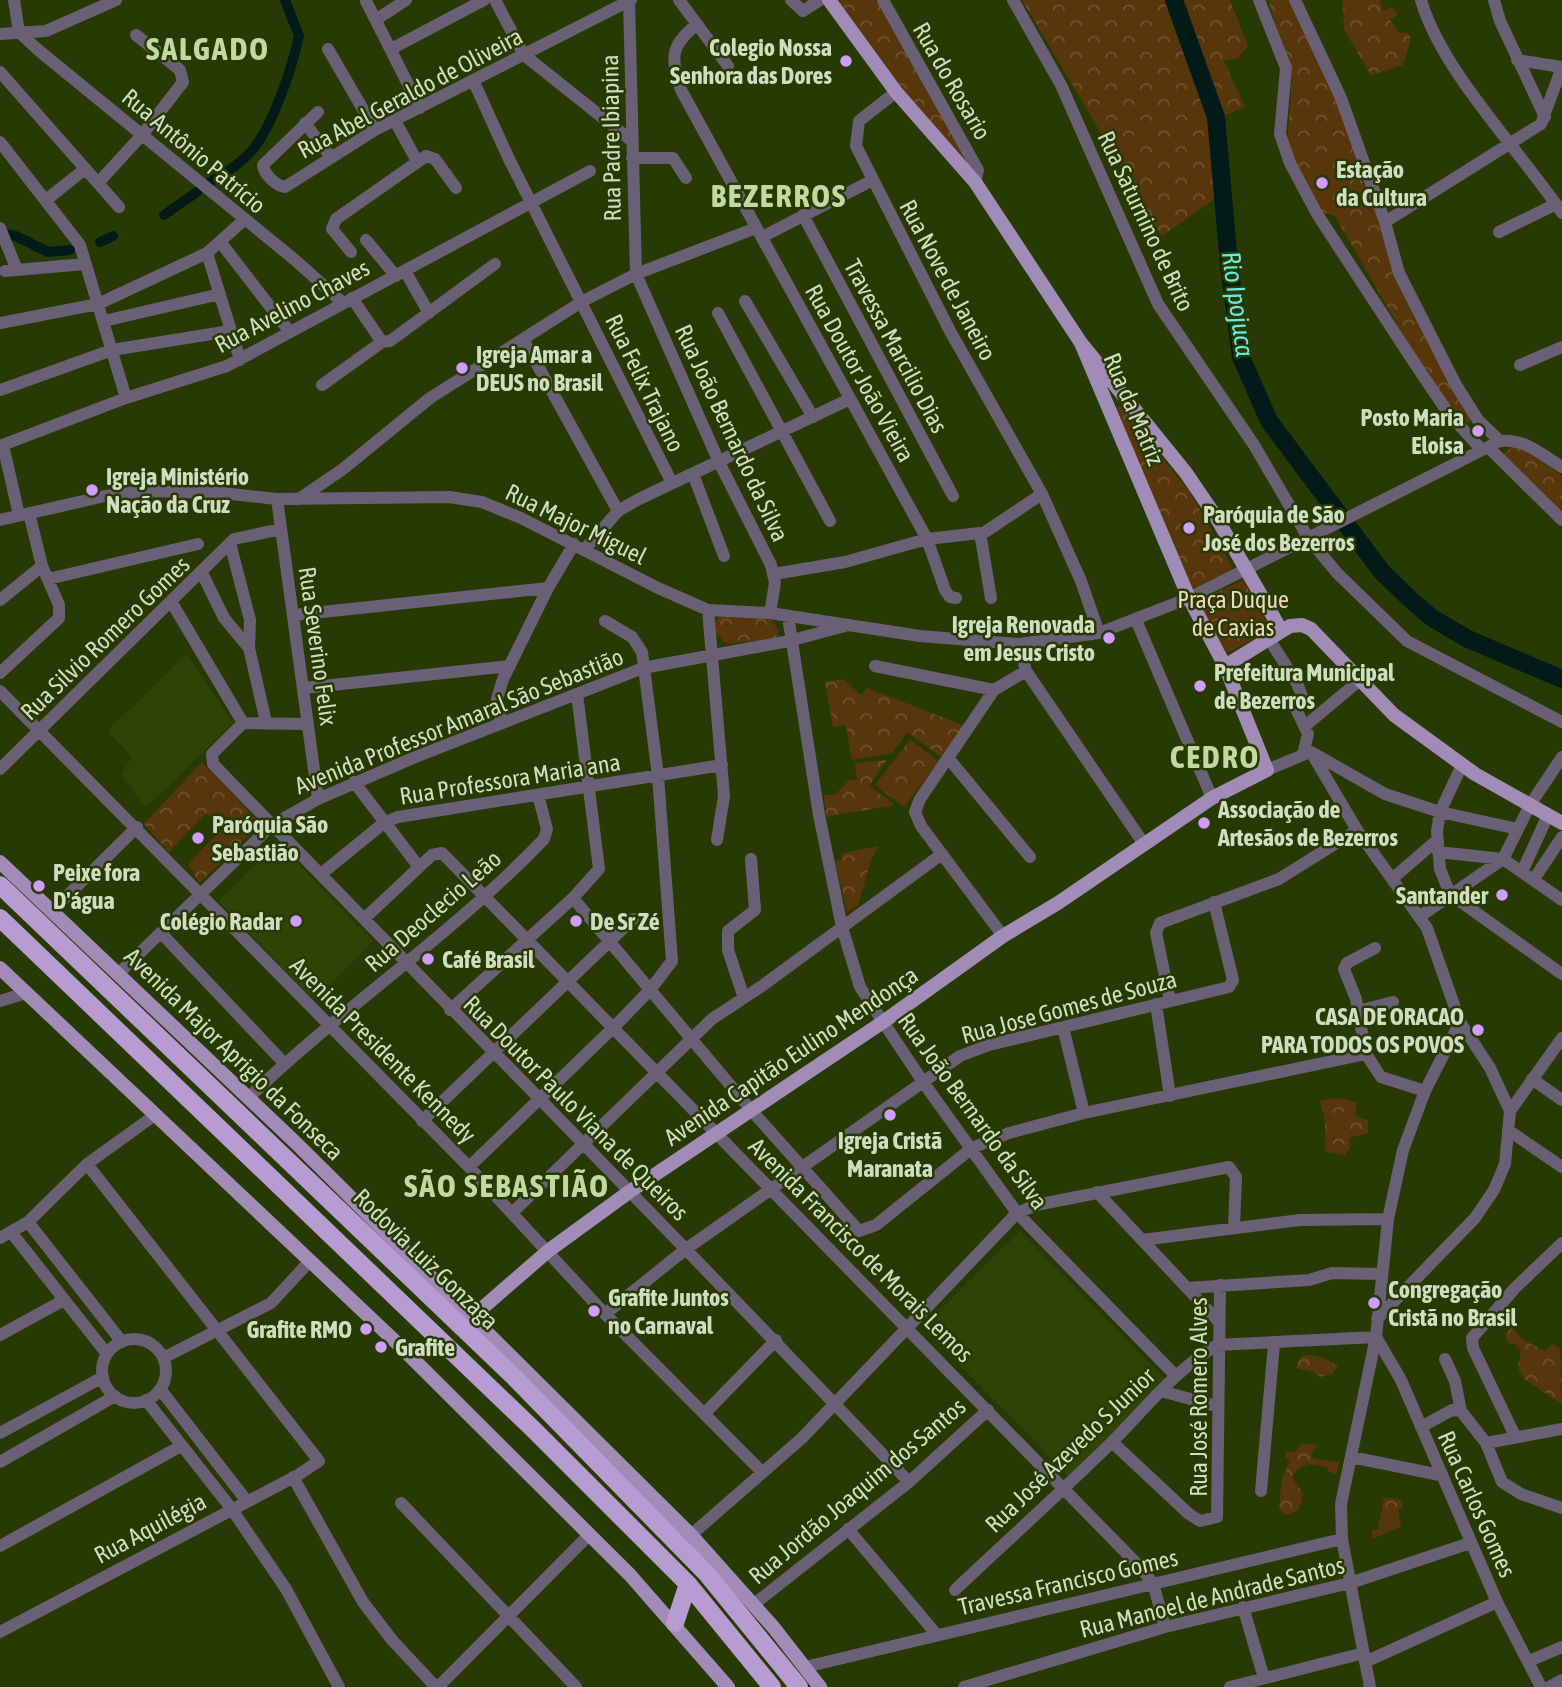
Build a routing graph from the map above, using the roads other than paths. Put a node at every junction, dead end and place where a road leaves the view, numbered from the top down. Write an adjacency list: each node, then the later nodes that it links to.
1 (14, 0): 21 (street)
2 (117, 0): 18 (street)
3 (406, 0): 19 (street)
4 (484, 0): 25 (street)
5 (495, 0): 26 (street)
6 (630, 0): 26 (street, Rua Abel Geraldo de Oliveira); 40 (street, Rua Padre Ibiapina)
7 (680, 0): 20 (street)
8 (791, 0): 9 (street)
9 (820, 0)
10 (829, 0): 32 (main road)
11 (883, 0): 50 (street, Rua do Rosario)
12 (1013, 0): 114 (street, Rua Saturnino de Brito)
13 (1259, 0): 97 (street)
14 (1295, 0): 59 (street)
15 (1421, 0): 41 (street)
16 (1494, 0): 27 (street)
17 (366, 1): 19 (street)
18 (89, 6): 21 (street)
19 (377, 19): 25 (street)
20 (696, 25): 28 (street); 61 (street, Rua Doutor João Vieira)
21 (19, 32): 22 (street); 39 (street, Rua Antônio Patrício)
22 (0, 34)
23 (136, 35): 39 (street)
24 (328, 49): 38 (street)
25 (391, 49): 33 (street)
26 (524, 55): 31 (street, Rua Abel Geraldo de Oliveira); 40 (street)
27 (1517, 60): 29 (street); 35 (street)
28 (728, 66)
29 (1562, 67): 35 (street)
30 (0, 72): 46 (street)
31 (473, 80): 33 (street, Rua Abel Geraldo de Oliveira); 54 (street, Rua Felix Trajano)
32 (895, 92): 49 (street, Rua Nove de Janeiro); 50 (main road)
33 (421, 108): 36 (street, Rua Abel Geraldo de Oliveira)
34 (318, 111): 37 (street)
35 (1545, 117): 41 (street)
36 (395, 121): 38 (street, Rua Abel Geraldo de Oliveira); 45 (street)
37 (305, 123): 43 (street); 43 (street, Rua Abel Geraldo de Oliveira)
38 (375, 130): 43 (street, Rua Abel Geraldo de Oliveira)
39 (142, 135): 51 (street); 58 (street, Rua Antônio Patrício)
40 (632, 141): 44 (street, Rua Padre Ibiapina)
41 (1511, 144): 56 (street); 59 (street)
42 (2, 147): 53 (street)
43 (330, 156)
44 (632, 158): 48 (street); 70 (street, Rua Padre Ibiapina)
45 (417, 161): 52 (street); 65 (street)
46 (85, 169): 51 (street); 53 (street)
47 (590, 171): 54 (street, Rua Avelino Chaves)
48 (686, 178)
49 (873, 180): 57 (street); 102 (street, Rua Nove de Janeiro)
50 (975, 182): 84 (main road)
51 (98, 183): 55 (street)
52 (456, 188)
53 (46, 200): 67 (street)
54 (531, 202): 69 (street, Rua Avelino Chaves); 73 (street, Rua Felix Trajano)
55 (120, 207)
56 (1559, 209): 62 (street)
57 (803, 215): 61 (street); 103 (street, Travessa Marcilio Dias)
58 (244, 220): 64 (street); 72 (street, Rua Antônio Patrício)
59 (1385, 222): 95 (street)
60 (0, 228): 67 (street)
61 (759, 232): 70 (street); 92 (street, Rua Doutor João Vieira)
62 (1499, 232)
63 (366, 240): 69 (street)
64 (221, 243): 66 (street); 81 (street)
65 (351, 252)
66 (207, 253): 71 (street); 75 (street)
67 (85, 264): 75 (street)
68 (495, 264): 77 (street)
69 (400, 274): 72 (street, Rua Avelino Chaves); 77 (street)
70 (636, 274): 73 (street); 98 (street, Rua João Bernardo da Silva)
71 (220, 294): 78 (street); 80 (street)
72 (348, 301): 81 (street, Rua Avelino Chaves); 83 (street, Rua Antônio Patrício)
73 (583, 301): 82 (street); 101 (street, Rua Felix Trajano)
74 (745, 301): 93 (street)
75 (98, 304): 78 (street); 79 (street)
76 (718, 313): 94 (street)
77 (425, 315): 83 (street)
78 (104, 321): 86 (street)
79 (0, 323)
80 (230, 331): 86 (street); 87 (street)
81 (289, 331): 87 (street, Rua Avelino Chaves)
82 (523, 339): 105 (street); 106 (street)
83 (382, 342): 89 (street)
84 (1082, 343): 120 (main road, Rua da Matriz); 127 (main road, Rua da Matriz)
85 (1562, 347): 88 (street)
86 (112, 351): 90 (street); 91 (street)
87 (240, 360): 91 (street, Rua Avelino Chaves)
88 (1520, 365)
89 (322, 384)
90 (0, 390)
91 (126, 398): 96 (street, Rua Avelino Chaves)
92 (850, 399): 93 (street); 113 (street, Rua Doutor João Vieira)
93 (813, 417): 94 (street)
94 (782, 432): 98 (street); 110 (street)
95 (1500, 441): 97 (street); 99 (street)
96 (1, 445): 107 (street)
97 (1485, 449): 109 (street); 114 (street)
98 (719, 462): 100 (street); 122 (street, Rua João Bernardo da Silva)
99 (1562, 467)
100 (693, 474): 101 (street); 118 (street)
101 (671, 483): 106 (street)
102 (1042, 494): 112 (street); 137 (street, Rua Nove de Janeiro)
103 (953, 496)
104 (276, 499): 105 (street, Rua Major Miguel); 107 (street, Rua Major Miguel); 111 (street, Rua Severino Felix)
105 (299, 499): 117 (street, Rua Major Miguel)
106 (618, 512): 117 (street)
107 (24, 514): 108 (street, Rua Major Miguel); 119 (street)
108 (0, 520)
109 (1562, 520)
110 (830, 521)
111 (281, 529): 115 (street); 132 (street, Rua Severino Felix)
112 (977, 534): 113 (street); 126 (street)
113 (927, 539): 122 (street); 125 (street, Rua Doutor João Vieira)
114 (1309, 539): 120 (street); 155 (street, Rua Saturnino de Brito)
115 (234, 540): 121 (street, Rua Silvio Romero Gomes); 141 (street)
116 (198, 544): 123 (street)
117 (579, 547): 124 (street); 130 (street, Rua Major Miguel)
118 (724, 556)
119 (42, 566): 123 (street); 128 (street)
120 (1247, 571): 127 (street); 138 (main road)
121 (202, 573): 129 (street, Rua Silvio Romero Gomes); 141 (street)
122 (774, 574): 131 (street, Rua João Bernardo da Silva)
123 (48, 579): 148 (street)
124 (548, 588): 132 (street); 143 (street)
125 (956, 598)
126 (991, 598)
127 (1189, 598): 134 (street, Rua Major Miguel); 145 (main road, Rua da Matriz)
128 (0, 600)
129 (172, 603): 156 (street); 160 (street, Rua Silvio Romero Gomes)
130 (708, 610): 131 (street, Rua Major Miguel); 142 (street)
131 (771, 613): 133 (street, Rua Major Miguel)
132 (294, 615): 150 (street, Rua Severino Felix)
133 (788, 616): 136 (street, Rua Major Miguel); 139 (street, Rua João Bernardo da Silva)
134 (1136, 620): 137 (street, Rua Major Miguel); 172 (street)
135 (605, 621): 146 (street)
136 (852, 624): 139 (street, Avenida Professor Amaral São Sebastião); 140 (street, Rua Major Miguel)
137 (1099, 633): 140 (street, Rua Major Miguel)
138 (1275, 634): 145 (main road); 149 (main road); 159 (street)
139 (789, 640): 142 (street, Avenida Professor Amaral São Sebastião); 209 (street, Rua João Bernardo da Silva)
140 (1019, 644): 147 (street)
141 (250, 648): 154 (street)
142 (711, 655): 146 (street, Avenida Professor Amaral São Sebastião); 164 (street)
143 (510, 666): 150 (street); 157 (street)
144 (875, 666): 151 (street)
145 (1225, 666): 167 (main road, Rua da Matriz)
146 (643, 668): 153 (street, Avenida Professor Amaral São Sebastião); 168 (street)
147 (1026, 671): 151 (street); 185 (street)
148 (0, 673)
149 (1360, 680): 159 (street); 165 (main road)
150 (304, 688): 158 (street, Rua Severino Felix)
151 (994, 690): 163 (street)
152 (0, 691): 160 (street, Avenida Presidente Kennedy)
153 (577, 694): 157 (street, Avenida Professor Amaral São Sebastião); 170 (street)
154 (266, 722): 156 (street); 158 (street)
155 (1562, 722)
156 (243, 723): 179 (street, Rua Doutor Paulo Viana de Queiros)
157 (501, 723): 169 (street, Avenida Professor Amaral São Sebastião)
158 (308, 724): 173 (street, Rua Severino Felix)
159 (1305, 726): 161 (street)
160 (41, 731): 166 (street, Rua Silvio Romero Gomes); 180 (street, Avenida Presidente Kennedy)
161 (1307, 753): 167 (street); 175 (street); 182 (street)
162 (1562, 757): 174 (street)
163 (949, 759): 187 (street); 188 (street)
164 (722, 765): 168 (street, Rua Professora Maria ana); 184 (street)
165 (1462, 765): 174 (main road); 175 (street)
166 (0, 769)
167 (1267, 770): 172 (main road, Avenida Capitão Eulino Mendonça)
168 (658, 776): 170 (street, Rua Professora Maria ana); 220 (street)
169 (354, 782): 173 (street, Avenida Professor Amaral São Sebastião); 177 (street)
170 (588, 786): 171 (street, Rua Professora Maria ana); 201 (street)
171 (538, 794): 177 (street, Rua Professora Maria ana); 200 (street, Rua Deoclecio Leão)
172 (1212, 798): 185 (main road, Avenida Capitão Eulino Mendonça)
173 (318, 799): 179 (street, Avenida Professor Amaral São Sebastião)
174 (1530, 805): 176 (main road); 181 (street)
175 (1440, 812): 181 (street); 186 (street)
176 (1548, 815): 178 (main road); 193 (street)
177 (384, 822): 192 (street); 194 (street, Rua Professora Maria ana)
178 (1562, 823)
179 (272, 825): 194 (street, Rua Doutor Paulo Viana de Queiros); 198 (street, Avenida Professor Amaral São Sebastião)
180 (137, 827): 198 (street, Avenida Presidente Kennedy); 204 (street)
181 (1518, 829): 190 (street)
182 (1357, 830): 195 (street); 203 (street)
183 (1562, 837): 196 (street)
184 (717, 840)
185 (1144, 844): 211 (main road, Avenida Capitão Eulino Mendonça)
186 (1437, 846): 190 (street); 195 (street); 199 (street)
187 (942, 854): 209 (street); 211 (street)
188 (1030, 858)
189 (751, 859): 222 (street)
190 (1503, 859): 193 (street); 199 (street)
191 (0, 862): 204 (main road, Avenida Major Aprigio da Fonseca)
192 (419, 867): 200 (street, Avenida Francisco de Morais Lemos); 207 (street)
193 (1522, 872): 196 (street)
194 (321, 874): 207 (street, Rua Doutor Paulo Viana de Queiros)
195 (1392, 878): 205 (street)
196 (1534, 879): 202 (street)
197 (0, 885): 352 (highway, Rodovia Luiz Gonzaga)
198 (199, 893): 210 (street, Avenida Professor Amaral São Sebastião); 231 (street, Avenida Presidente Kennedy)
199 (1450, 894): 205 (street); 218 (street)
200 (484, 896): 212 (street, Avenida Francisco de Morais Lemos); 215 (street, Rua Deoclecio Leão)
201 (573, 898): 212 (street); 213 (street)
202 (1562, 900)
203 (1214, 902): 223 (street); 223 (street, Rua Jose Gomes de Souza)
204 (51, 912): 217 (main road, Avenida Major Aprigio da Fonseca)
205 (1419, 917): 230 (street)
206 (0, 918): 331 (highway, Rodovia Luiz Gonzaga)
207 (365, 918): 215 (street, Rua Doutor Paulo Viana de Queiros)
208 (633, 919): 213 (street)
209 (842, 927): 222 (street); 229 (street, Rua João Bernardo da Silva)
210 (161, 933): 217 (street, Avenida Professor Amaral São Sebastião); 238 (street)
211 (1003, 936): 229 (main road, Avenida Capitão Eulino Mendonça)
212 (527, 941): 219 (street, Avenida Francisco de Morais Lemos); 227 (street)
213 (607, 942): 219 (street); 220 (street)
214 (1375, 948): 228 (street)
215 (407, 964): 227 (street, Rua Doutor Paulo Viana de Queiros); 231 (street, Rua Deoclecio Leão)
216 (0, 968): 221 (main road)
217 (118, 974): 244 (main road, Avenida Major Aprigio da Fonseca)
218 (1562, 974)
219 (567, 981): 232 (street, Avenida Francisco de Morais Lemos); 236 (street)
220 (650, 990): 232 (street); 234 (street)
221 (26, 993): 224 (street); 250 (main road)
222 (744, 998): 234 (street)
223 (1170, 1000): 226 (street, Rua Jose Gomes de Souza)
224 (0, 1001)
225 (1394, 1002): 228 (street)
226 (1156, 1004): 233 (street, Rua Jose Gomes de Souza); 243 (street)
227 (450, 1010): 236 (street, Rua Doutor Paulo Viana de Queiros)
228 (1358, 1011): 237 (street)
229 (883, 1022): 241 (street, Rua João Bernardo da Silva); 247 (main road, Avenida Capitão Eulino Mendonça)
230 (1460, 1022): 242 (street); 248 (street)
231 (328, 1027): 238 (street, Rua Deoclecio Leão); 251 (street, Avenida Presidente Kennedy)
232 (613, 1027): 239 (street, Avenida Francisco de Morais Lemos); 245 (street)
233 (1063, 1027): 241 (street, Rua Jose Gomes de Souza); 249 (street)
234 (690, 1038): 239 (street); 247 (street)
235 (1562, 1038): 240 (street)
236 (492, 1054): 245 (street, Rua Doutor Paulo Viana de Queiros); 251 (street)
237 (1366, 1054): 242 (street); 243 (street)
238 (284, 1063): 244 (street, Rua Deoclecio Leão)
239 (657, 1073): 253 (street, Avenida Francisco de Morais Lemos); 254 (street)
240 (1532, 1079): 246 (street); 248 (street)
241 (923, 1082): 255 (street, Rua João Bernardo da Silva); 258 (street, Rua Jose Gomes de Souza)
242 (1425, 1091): 265 (street)
243 (1170, 1096): 249 (street)
244 (248, 1097): 279 (main road, Avenida Major Aprigio da Fonseca)
245 (537, 1099): 254 (street, Rua Doutor Paulo Viana de Queiros); 257 (street)
246 (1562, 1100)
247 (752, 1111): 253 (main road, Avenida Capitão Eulino Mendonça); 258 (street)
248 (1510, 1111): 252 (street)
249 (1084, 1113): 255 (street)
250 (155, 1115): 256 (street); 273 (main road)
251 (422, 1121): 257 (street, Avenida Presidente Kennedy)
252 (1508, 1130): 259 (street); 280 (street)
253 (718, 1134): 260 (street, Avenida Francisco de Morais Lemos); 261 (main road, Avenida Capitão Eulino Mendonça)
254 (582, 1143): 261 (street, Rua Doutor Paulo Viana de Queiros); 263 (street)
255 (972, 1148): 258 (street); 264 (street, Rua João Bernardo da Silva)
256 (87, 1164): 266 (street); 283 (street)
257 (469, 1167): 263 (street, Avenida Presidente Kennedy)
258 (801, 1167): 260 (street, Rua Jose Gomes de Souza)
259 (1562, 1167)
260 (772, 1190): 271 (street, Rua Jose Gomes de Souza); 282 (street, Avenida Francisco de Morais Lemos)
261 (629, 1192): 271 (street, Rua Doutor Paulo Viana de Queiros); 272 (main road, Avenida Capitão Eulino Mendonça)
262 (1097, 1192): 264 (street); 267 (street); 269 (street)
263 (513, 1212): 272 (street, Avenida Presidente Kennedy)
264 (1017, 1213): 282 (street); 293 (street, Rua João Bernardo da Silva)
265 (1388, 1219): 267 (street); 274 (street)
266 (27, 1222): 268 (street); 287 (street)
267 (1234, 1227): 269 (street)
268 (5, 1235): 277 (street)
269 (1142, 1240): 276 (street)
270 (1562, 1243): 307 (street)
271 (687, 1249): 278 (street, Rua Jose Gomes de Souza); 286 (street, Rua Doutor Paulo Viana de Queiros)
272 (548, 1251): 278 (street, Avenida Presidente Kennedy); 279 (main road, Avenida Capitão Eulino Mendonça)
273 (309, 1262): 283 (street); 324 (main road)
274 (1381, 1274): 275 (street); 280 (street)
275 (1220, 1285): 276 (street); 281 (street, Rua José Romero Alves)
276 (1187, 1288): 281 (street)
277 (64, 1300): 284 (street); 290 (street)
278 (605, 1314): 303 (street, Avenida Presidente Kennedy)
279 (471, 1318): 325 (main road, Avenida Major Aprigio da Fonseca)
280 (1377, 1319): 285 (street)
281 (1218, 1321): 289 (street, Rua José Romero Alves)
282 (908, 1327): 299 (street); 301 (street, Avenida Francisco de Morais Lemos)
283 (219, 1331): 291 (street); 315 (street, Rua Aquilégia)
284 (0, 1335)
285 (1376, 1338): 288 (street); 304 (street, Rua Carlos Gomes); 311 (street)
286 (776, 1340): 299 (street, Rua Doutor Paulo Viana de Queiros); 303 (street)
287 (122, 1342): 290 (street); 291 (street)
288 (1274, 1344): 289 (street); 318 (street)
289 (1217, 1345): 293 (street, Rua José Azevedo S Junior); 300 (street, Rua José Romero Alves)
290 (107, 1354): 294 (street)
291 (163, 1358): 295 (street)
292 (1445, 1360): 302 (street)
293 (1176, 1376): 296 (street, Rua José Azevedo S Junior)
294 (103, 1377): 297 (street); 306 (street)
295 (160, 1389): 298 (street); 319 (street)
296 (1161, 1391): 300 (street); 308 (street, Rua José Azevedo S Junior)
297 (115, 1396): 298 (street); 312 (street)
298 (146, 1401): 310 (street)
299 (835, 1404): 313 (street); 316 (street, Rua Doutor Paulo Viana de Queiros)
300 (1216, 1406): 308 (street, Rua José Romero Alves)
301 (988, 1410): 316 (street, Rua Jordão Joaquim dos Santos); 317 (street, Avenida Francisco de Morais Lemos)
302 (1461, 1411): 304 (street); 309 (street)
303 (704, 1414): 313 (street, Avenida Presidente Kennedy)
304 (1421, 1427): 314 (street, Rua Carlos Gomes)
305 (1562, 1429): 307 (street)
306 (0, 1433)
307 (1515, 1436): 309 (street)
308 (1112, 1441): 317 (street, Rua José Azevedo S Junior)
309 (1486, 1443): 322 (street)
310 (181, 1446): 321 (street); 328 (street)
311 (1351, 1457): 314 (street); 326 (street)
312 (0, 1462)
313 (762, 1472): 325 (street)
314 (1440, 1475): 327 (street, Rua Carlos Gomes)
315 (293, 1477): 319 (street, Rua Aquilégia); 348 (street)
316 (909, 1482): 323 (street, Rua Jordão Joaquim dos Santos)
317 (1063, 1488): 329 (street, Avenida Francisco de Morais Lemos); 332 (street, Rua José Azevedo S Junior)
318 (1261, 1491)
319 (246, 1500): 321 (street, Rua Aquilégia)
320 (401, 1503): 336 (street)
321 (231, 1508): 339 (street, Rua Aquilégia); 347 (street)
322 (1562, 1508)
323 (848, 1529): 334 (street, Rua Jordão Joaquim dos Santos); 340 (street)
324 (589, 1535): 336 (street); 337 (main road)
325 (691, 1535): 334 (main road, Avenida Major Aprigio da Fonseca)
326 (1342, 1539): 329 (street, Travessa Francisco Gomes); 330 (street)
327 (1470, 1543): 330 (street, Rua Manoel de Andrade Santos); 333 (street, Rua Carlos Gomes)
328 (0, 1546)
329 (1153, 1583): 338 (street, Avenida Francisco de Morais Lemos); 340 (street, Travessa Francisco Gomes)
330 (1350, 1583): 335 (street, Rua Manoel de Andrade Santos); 342 (street)
331 (688, 1584): 337 (highway); 351 (highway, Rodovia Luiz Gonzaga)
332 (955, 1590)
333 (1497, 1602): 342 (street); 343 (street, Rua Carlos Gomes)
334 (753, 1605): 344 (main road, Avenida Major Aprigio da Fonseca)
335 (1243, 1607): 338 (street, Rua Manoel de Andrade Santos); 345 (street)
336 (511, 1617): 348 (street); 349 (street)
337 (675, 1623): 350 (main road)
338 (1165, 1627): 354 (street, Rua Manoel de Andrade Santos)
339 (0, 1632)
340 (937, 1635): 344 (street, Travessa Francisco Gomes)
341 (1562, 1647): 343 (street)
342 (1365, 1657): 345 (street); 356 (street)
343 (1529, 1661): 357 (street, Rua Carlos Gomes)
344 (805, 1667): 353 (main road, Avenida Major Aprigio da Fonseca)
345 (1264, 1678): 355 (street)
346 (1562, 1680): 358 (street)
347 (339, 1687)
348 (437, 1687)
349 (576, 1687)
350 (728, 1687)
351 (772, 1687)
352 (799, 1687)
353 (820, 1687)
354 (964, 1687)
355 (1230, 1687)
356 (1370, 1687)
357 (1541, 1687)
358 (1549, 1687)

